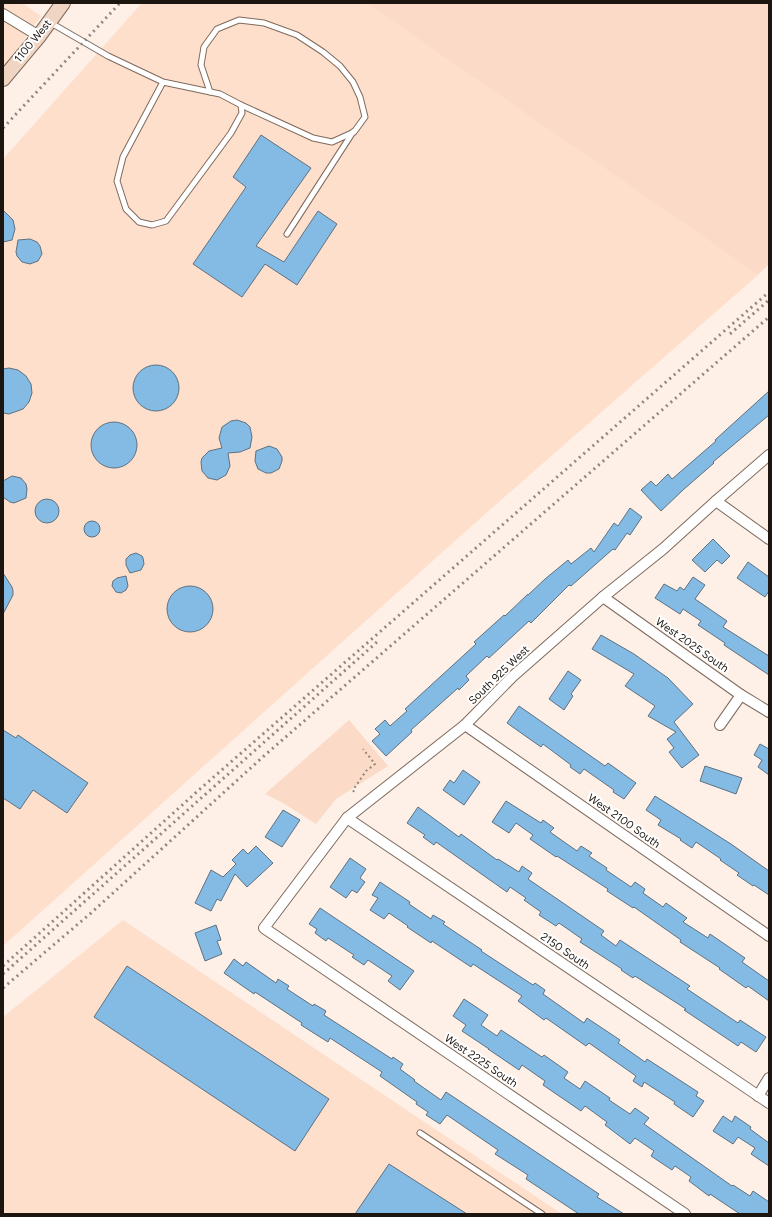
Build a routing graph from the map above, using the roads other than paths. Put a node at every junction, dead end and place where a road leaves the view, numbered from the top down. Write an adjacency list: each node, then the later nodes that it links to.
1 (62, 3): 3 (street, 1100 West)
2 (3, 14): 4 (street)
3 (50, 22): 4 (street, 1100 West); 6 (lane)
4 (39, 36): 5 (street, 1100 West)
5 (3, 79)
6 (163, 82): 7 (lane); 8 (lane)
7 (210, 92): 8 (lane); 9 (lane)
8 (241, 105): 9 (lane)
9 (354, 132): 10 (lane)
10 (287, 234)
11 (769, 455): 12 (street, South 925 West)
12 (716, 501): 13 (street); 14 (street, South 925 West)
13 (769, 539)
14 (602, 597): 15 (street, West 2025 South); 18 (street, South 925 West)
15 (741, 695): 16 (street, West 2025 South); 17 (street)
16 (769, 712)
17 (720, 725)
18 (465, 726): 19 (street, South 925 West); 21 (street, West 2100 South)
19 (347, 818): 20 (street, South 925 West); 23 (street, 2150 South)
20 (264, 928): 27 (street, West 2225 South)
21 (769, 936)
22 (769, 1078): 23 (street)
23 (758, 1096): 24 (street, 2150 South)
24 (769, 1104)
25 (420, 1133): 26 (lane)
26 (542, 1214)
27 (684, 1214)

